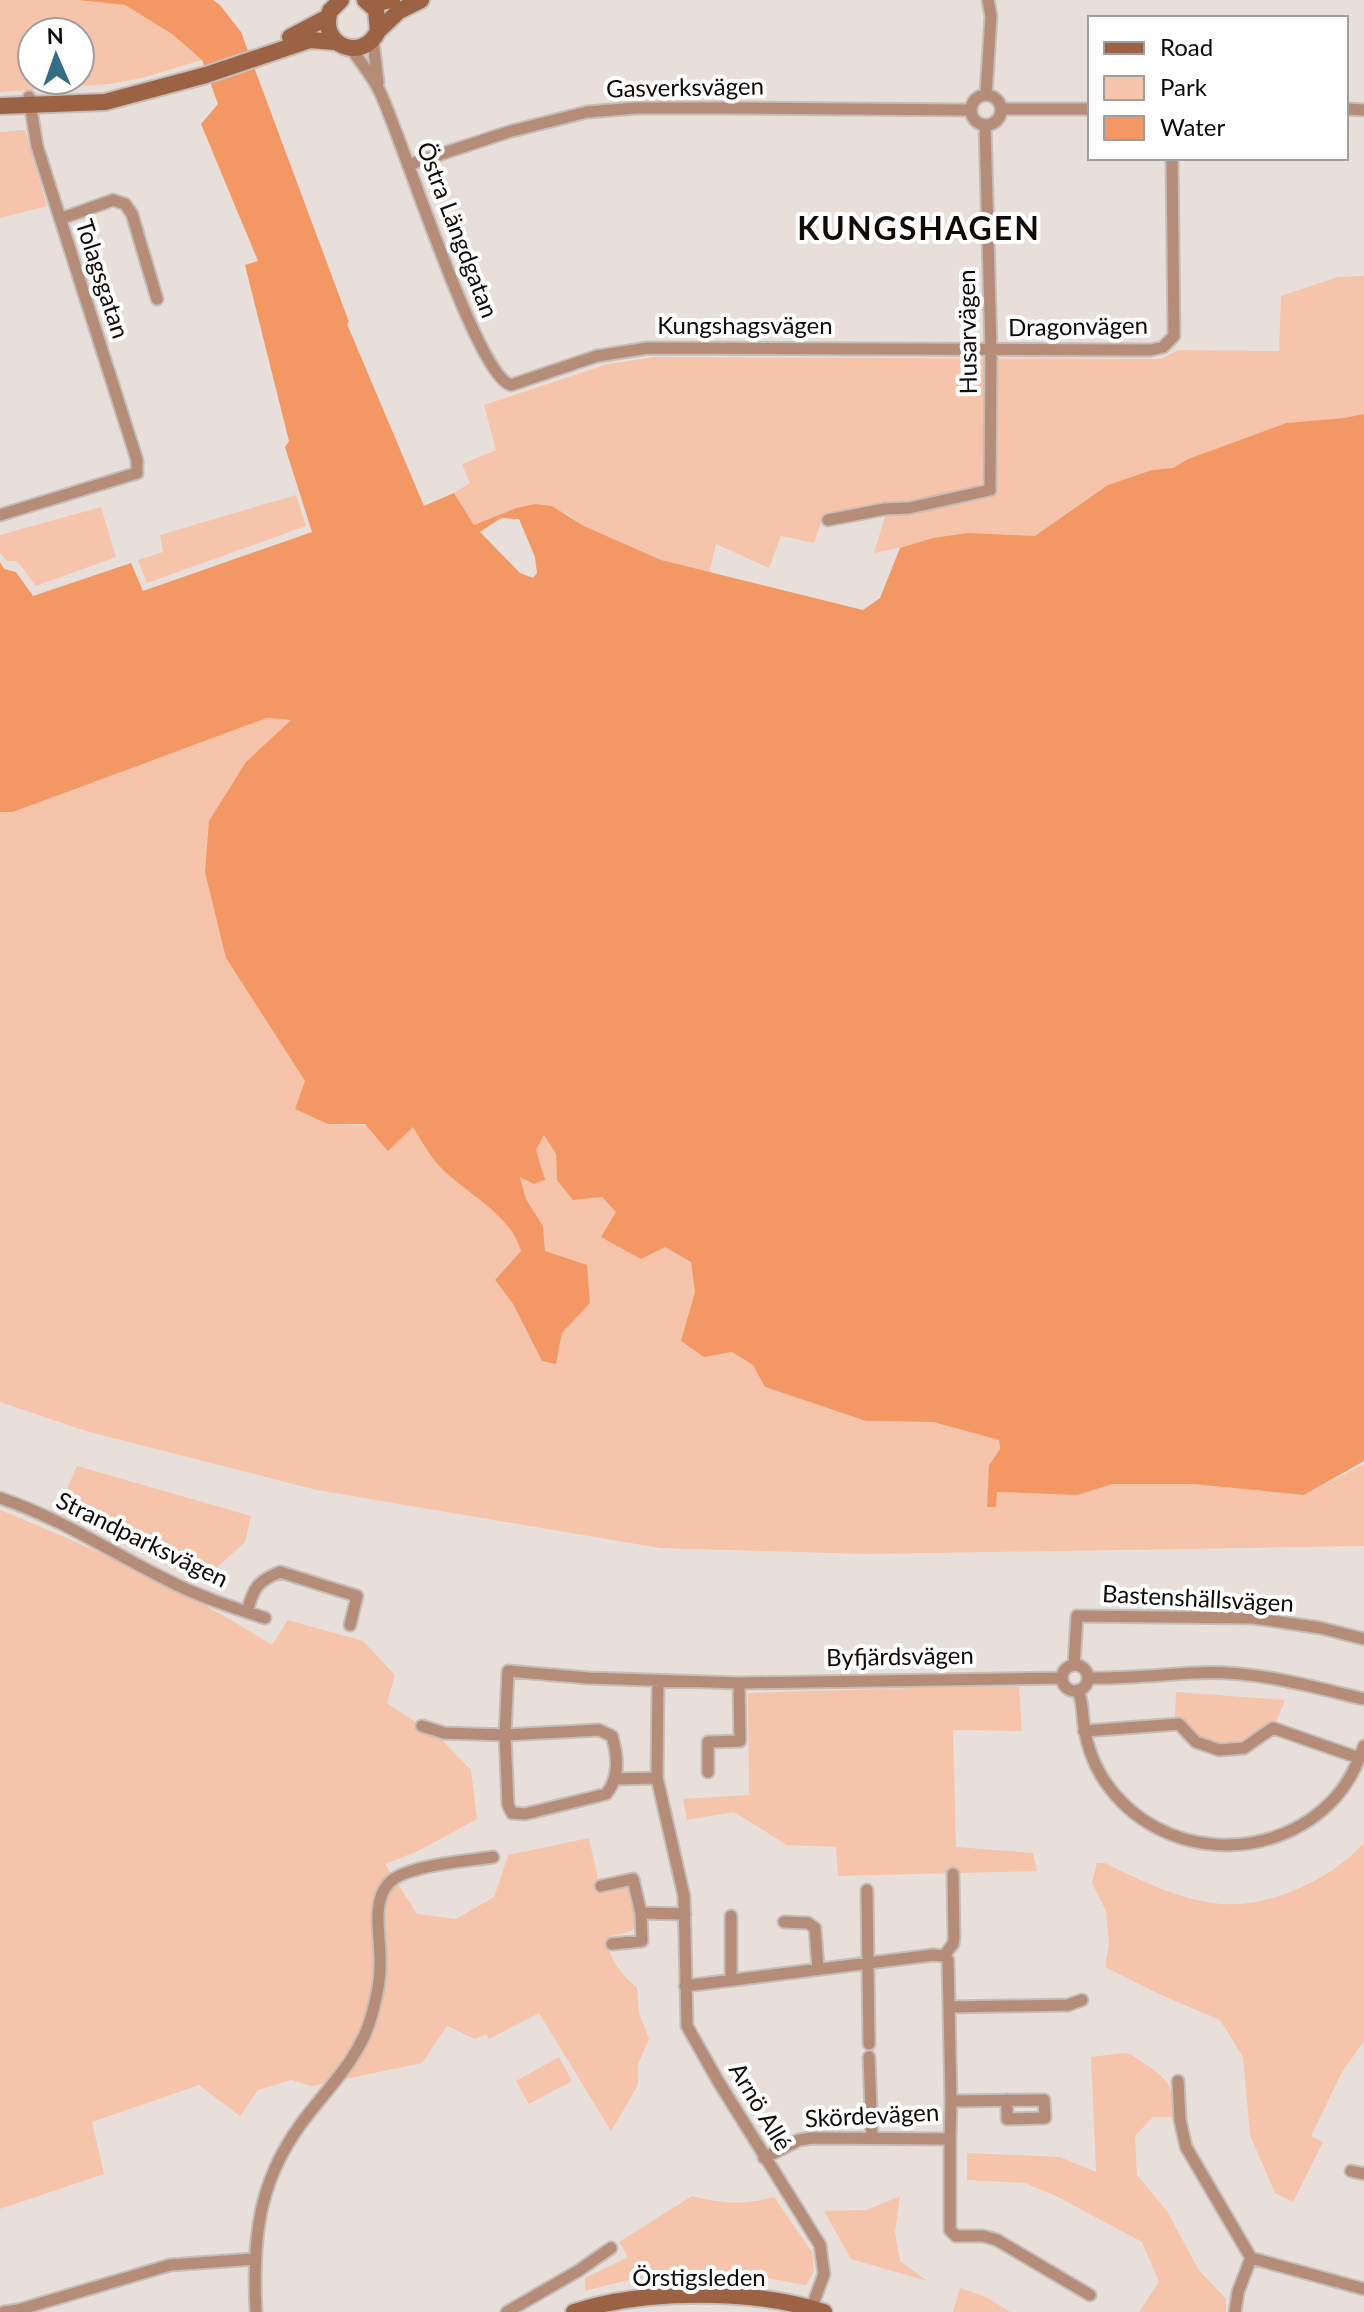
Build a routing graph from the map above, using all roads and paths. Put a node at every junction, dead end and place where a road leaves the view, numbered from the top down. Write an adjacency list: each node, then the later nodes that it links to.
1 (392, 0): 5 (main road)
2 (421, 0): 8 (main road)
3 (988, 0): 7 (street)
4 (996, 0): 7 (street)
5 (368, 2): 8 (main road)
6 (334, 6): 9 (main road); 11 (main road)
7 (991, 16): 13 (street)
8 (376, 36): 10 (main road); 12 (street, Östra Längdgatan)
9 (335, 42): 10 (main road); 11 (main road)
10 (351, 49): 12 (street, Östra Längdgatan)
11 (251, 55): 15 (main road)
12 (378, 88): 22 (street, Östra Längdgatan)
13 (986, 94): 17 (street); 19 (street)
14 (0, 98): 15 (main road)
15 (30, 101): 16 (main road); 23 (street, Tolagsgatan)
16 (0, 106)
17 (1001, 109): 18 (street); 20 (street)
18 (1088, 109)
19 (970, 110): 20 (street); 22 (street, Gasverksvägen)
20 (985, 125): 25 (street, Husarvägen)
21 (1172, 160): 25 (street, Dragonvägen)
22 (408, 165): 26 (street, Östra Längdgatan)
23 (60, 219): 24 (street); 27 (street, Tolagsgatan)
24 (157, 299)
25 (991, 350): 26 (street, Kungshagsvägen); 28 (street, Husarvägen)
26 (505, 384)
27 (0, 515)
28 (828, 520)
29 (0, 1498): 30 (street, Strandparksvägen)
30 (247, 1612): 31 (street, Strandparksvägen); 32 (street)
31 (265, 1618)
32 (350, 1625)
33 (1364, 1639): 34 (street, Bastenshällsvägen)
34 (1074, 1665): 35 (street); 36 (street)
35 (1062, 1678): 38 (street, Byfjärdsvägen); 39 (street)
36 (1088, 1678): 39 (street); 40 (street)
37 (658, 1681): 38 (street, Byfjärdsvägen); 43 (street, Byfjärdsvägen); 46 (street, Arnö Allé)
38 (739, 1683): 45 (street)
39 (1078, 1690): 42 (street)
40 (1364, 1699)
41 (422, 1726): 43 (street)
42 (1084, 1731): 44 (street); 44 (street)
43 (505, 1735): 47 (street); 47 (street)
44 (1362, 1752)
45 (708, 1772)
46 (657, 1778): 47 (street); 53 (street, Arnö Allé)
47 (616, 1779)
48 (493, 1857): 76 (street)
49 (953, 1874): 57 (street, Skördevägen)
50 (601, 1886): 52 (street)
51 (867, 1890): 58 (street)
52 (641, 1913): 53 (street); 56 (street)
53 (685, 1914): 61 (street, Arnö Allé)
54 (731, 1916): 60 (street)
55 (784, 1922): 59 (street)
56 (612, 1944)
57 (944, 1956): 58 (street); 63 (street, Skördevägen)
58 (868, 1963): 59 (street); 64 (street)
59 (818, 1969): 60 (street)
60 (731, 1979): 61 (street)
61 (685, 1986): 71 (street, Arnö Allé)
62 (1082, 2000): 63 (street)
63 (950, 2007): 68 (street, Skördevägen)
64 (869, 2044)
65 (869, 2057): 69 (street)
66 (1178, 2081): 75 (street)
67 (1007, 2100): 68 (street)
68 (951, 2101): 70 (street, Skördevägen)
69 (872, 2137): 70 (street, Skördevägen); 71 (street, Skördevägen)
70 (950, 2139): 78 (street)
71 (764, 2158): 79 (street, Arnö Allé)
72 (1351, 2171): 73 (street)
73 (1364, 2174)
74 (611, 2248): 82 (street)
75 (1251, 2258): 77 (street); 85 (street)
76 (254, 2259): 80 (street); 81 (street)
77 (1364, 2289)
78 (1090, 2295)
79 (810, 2311): 83 (main road, Örstigsleden); 84 (main road, Örstigsleden)
80 (4, 2312)
81 (256, 2312)
82 (507, 2312)
83 (574, 2312)
84 (610, 2312)
85 (1235, 2312)

